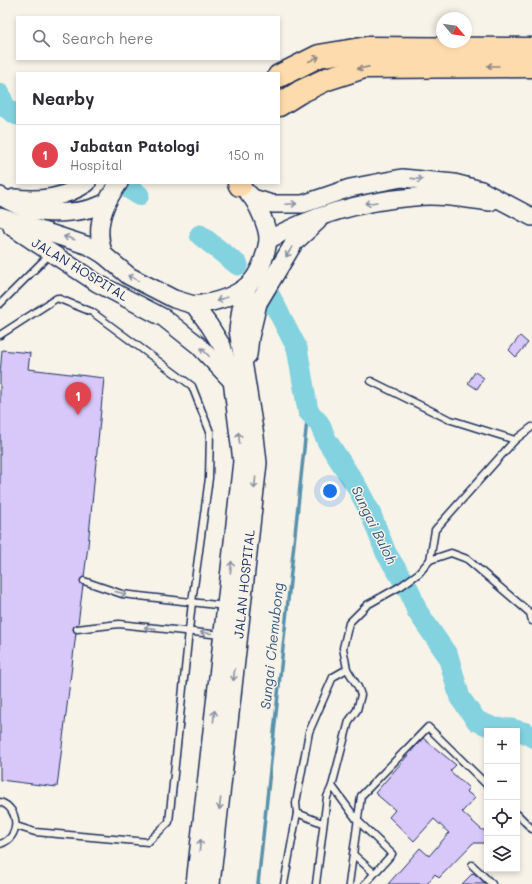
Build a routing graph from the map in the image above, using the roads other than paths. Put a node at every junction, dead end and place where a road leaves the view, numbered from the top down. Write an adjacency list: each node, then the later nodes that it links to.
1 (532, 49): 3 (highway, one-way to 1)
2 (532, 66): 4 (highway, one-way to 4)
3 (280, 76)
4 (280, 104)
5 (85, 184): 8 (main road)
6 (118, 184): 9 (main road)
7 (242, 187): 10 (main road, one-way to 10); 14 (main road)
8 (1, 196): 9 (main road)
9 (106, 203): 16 (main road)
10 (506, 204): 11 (main road, one-way to 11); 12 (main road)
11 (326, 215): 14 (main road); 23 (main road, one-way to 23)
12 (532, 217)
13 (0, 218): 15 (main road, JALAN HOSPITAL); 16 (main road, JALAN HOSPITAL, one-way to 13)
14 (268, 240): 17 (main road)
15 (51, 252): 18 (main road, JALAN HOSPITAL); 20 (lane)
16 (104, 255): 19 (main road, JALAN HOSPITAL, one-way to 16)
17 (248, 285): 21 (main road, one-way to 21); 23 (main road, JALAN HOSPITAL)
18 (119, 294): 19 (main road); 23 (main road, JALAN HOSPITAL, one-way to 18)
19 (174, 299): 21 (main road, JALAN HOSPITAL)
20 (0, 304)
21 (194, 305): 23 (main road, JALAN HOSPITAL)
22 (0, 335): 29 (lane)
23 (239, 380): 30 (main road, JALAN HOSPITAL)
24 (371, 381): 26 (lane)
25 (532, 427): 26 (lane)
26 (515, 440): 27 (lane)
27 (430, 560): 31 (lane); 35 (lane)
28 (84, 581): 29 (lane, one-way to 29)
29 (192, 602): 30 (lane); 33 (lane)
30 (234, 607): 34 (main road, JALAN HOSPITAL)
31 (532, 621)
32 (77, 630): 33 (lane, one-way to 32)
33 (189, 632): 34 (lane, one-way to 33); 43 (lane)
34 (231, 636): 49 (main road, JALAN HOSPITAL, one-way to 34); 50 (main road, JALAN HOSPITAL, one-way to 50)
35 (347, 669): 37 (lane); 39 (lane)
36 (484, 782): 41 (lane)
37 (332, 786): 41 (lane); 42 (lane)
38 (0, 802): 43 (lane)
39 (297, 813): 42 (lane); 51 (lane)
40 (520, 817): 44 (lane)
41 (358, 820): 46 (lane); 48 (lane)
42 (322, 823): 52 (lane)
43 (16, 826): 45 (lane)
44 (532, 829)
45 (0, 844)
46 (353, 854): 48 (lane); 53 (lane)
47 (472, 865): 55 (lane)
48 (374, 873): 54 (lane)
49 (195, 884)
50 (211, 884)
51 (284, 884)
52 (316, 884)
53 (349, 884)
54 (365, 884)
55 (492, 884)

